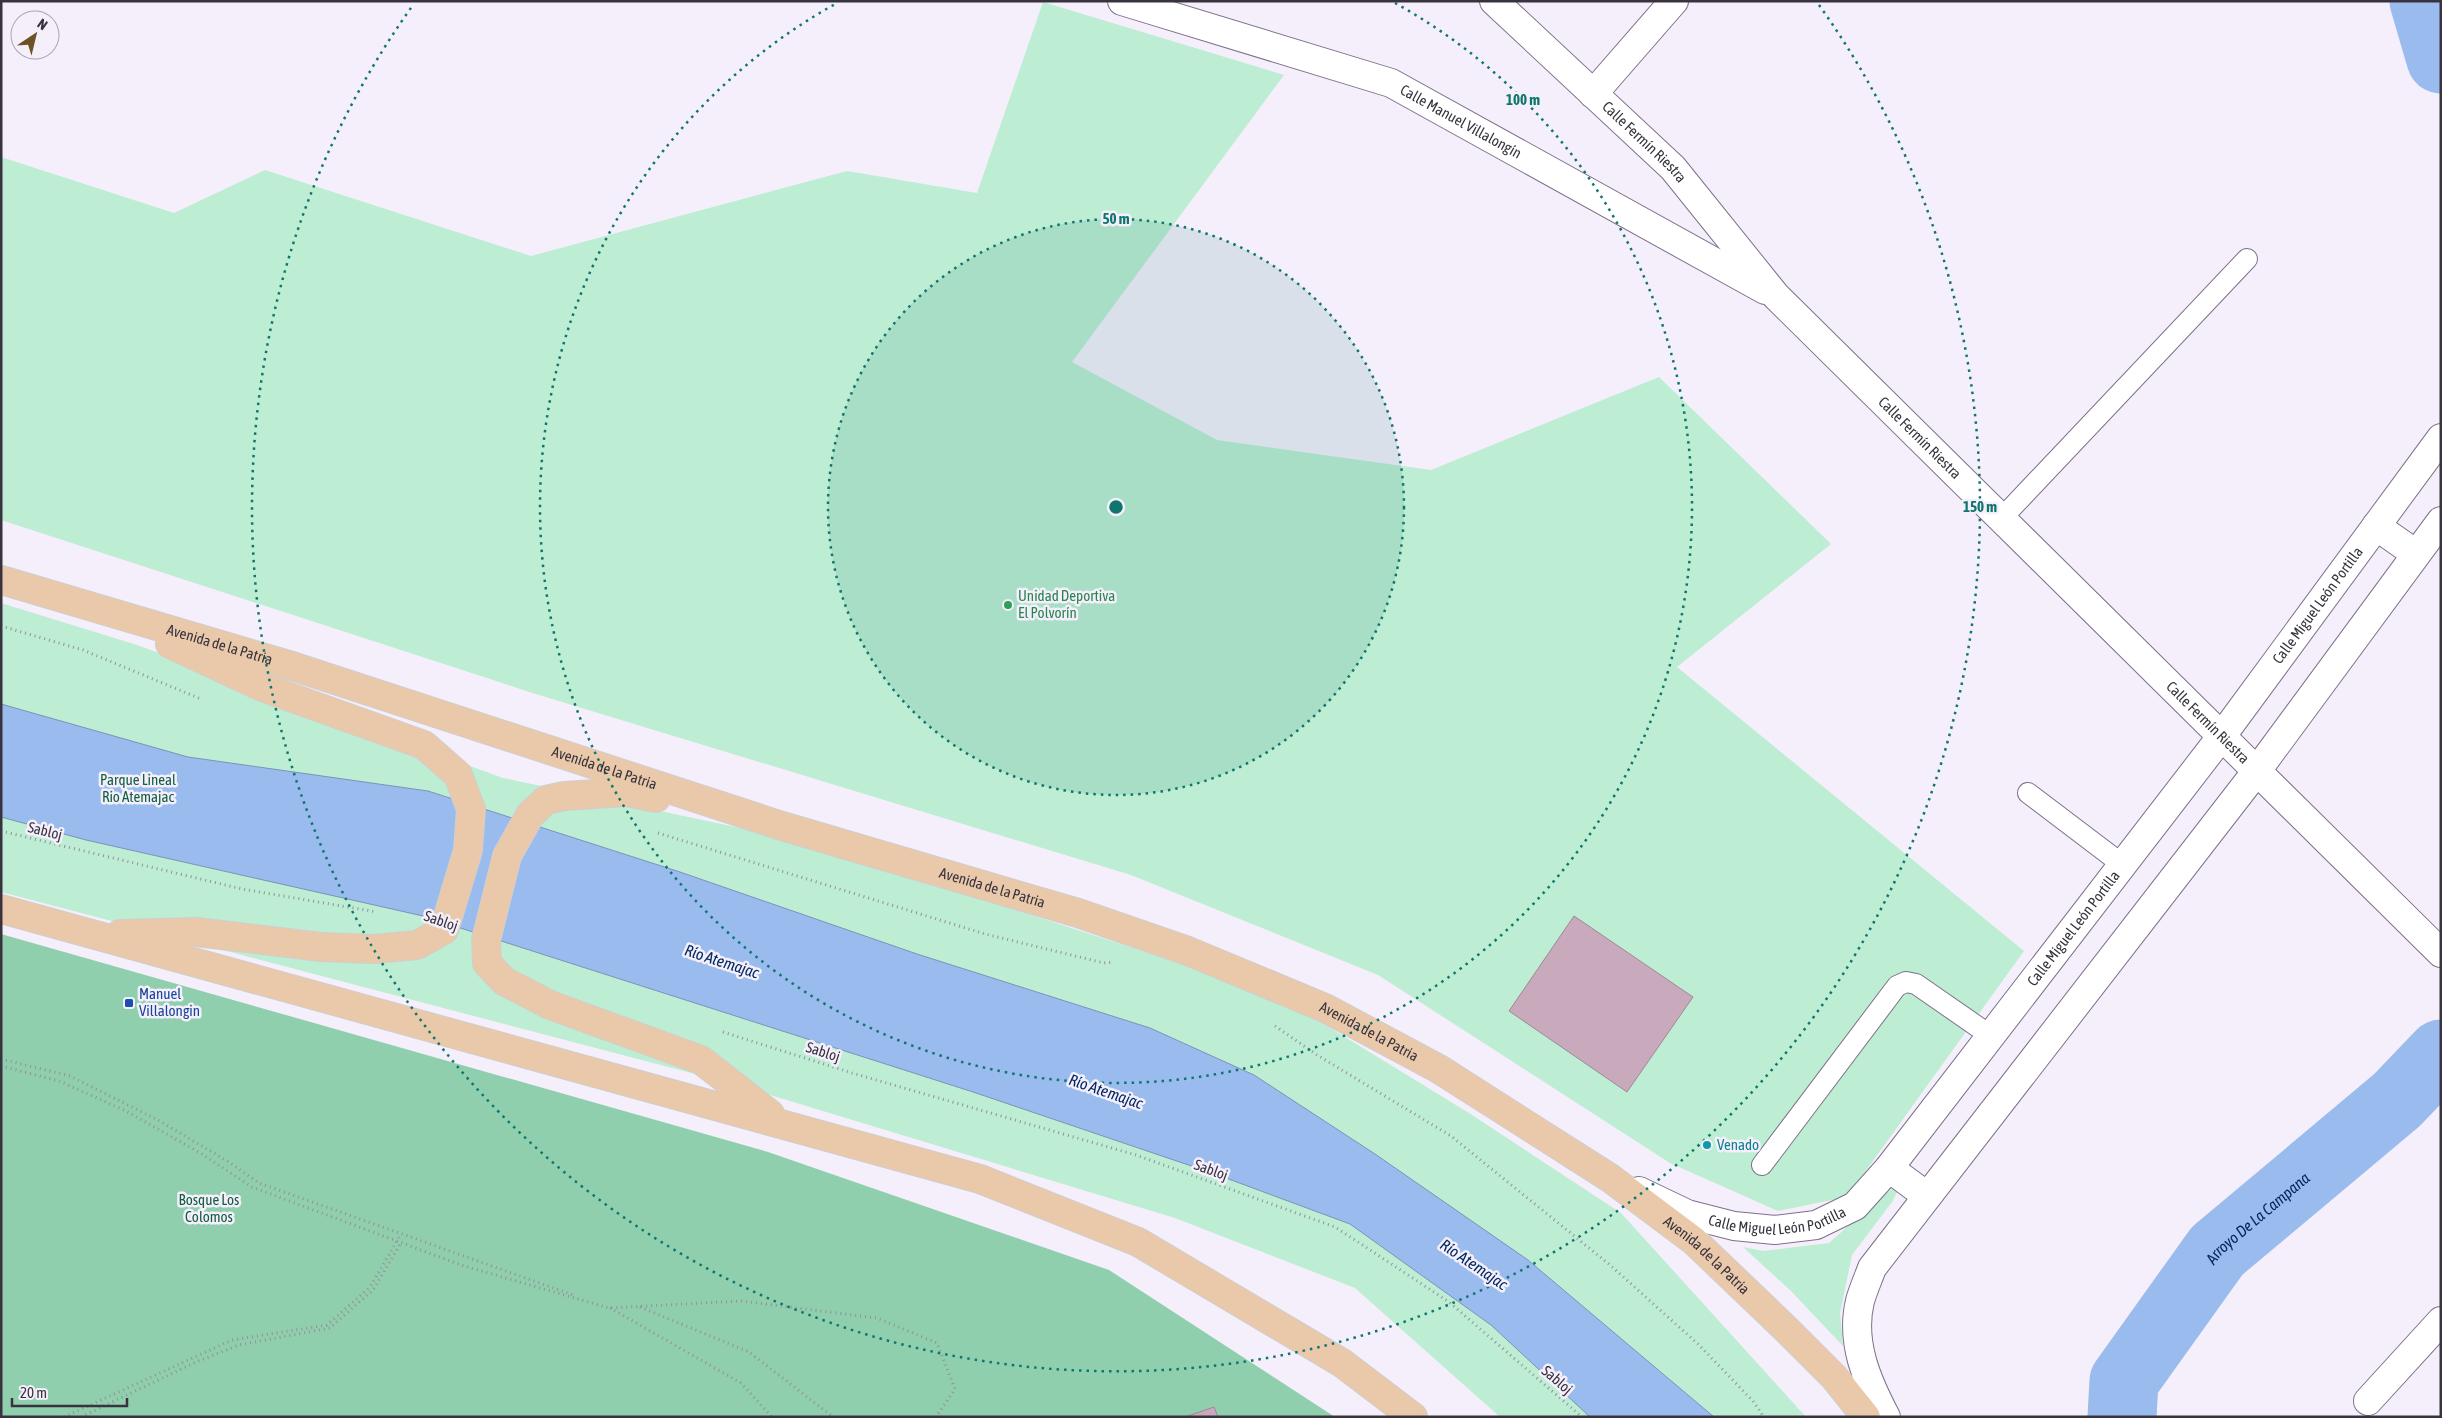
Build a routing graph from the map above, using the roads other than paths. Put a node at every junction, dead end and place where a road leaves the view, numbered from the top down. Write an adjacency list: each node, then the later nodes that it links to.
1 (1122, 1): 6 (street, Calle Manuel Villalongín)
2 (1494, 1): 4 (street, Calle Fermín Riestra)
3 (1674, 1): 4 (street)
4 (1593, 94): 6 (street, Calle Fermín Riestra)
5 (2247, 260): 8 (lane)
6 (1776, 296): 8 (street, Calle Fermín Riestra)
7 (2441, 438): 10 (street, Calle Miguel León Portilla)
8 (2001, 518): 14 (street, Calle Fermín Riestra)
9 (2441, 521): 11 (street)
10 (2376, 526): 11 (street); 14 (street, Calle Miguel León Portilla)
11 (2416, 554): 15 (street)
12 (1, 580): 13 (main road, Avenida de la Patria)
13 (83, 604): 17 (main road, Avenida de la Patria); 20 (main road, bridge)
14 (2221, 737): 15 (street, Calle Fermín Riestra); 18 (street, Calle Miguel León Portilla)
15 (2256, 772): 21 (street, Calle Fermín Riestra); 27 (street)
16 (2028, 793): 18 (lane)
17 (782, 826): 23 (main road, bridge); 26 (main road, Avenida de la Patria)
18 (2123, 865): 22 (street, Calle Miguel León Portilla)
19 (1, 909): 20 (main road)
20 (91, 934): 23 (main road)
21 (2441, 953)
22 (1991, 1036): 24 (lane); 25 (street, Calle Miguel León Portilla)
23 (781, 1122): 30 (main road)
24 (1762, 1166)
25 (1889, 1168): 26 (street, Calle Miguel León Portilla); 27 (street)
26 (1610, 1178): 31 (main road, Avenida de la Patria)
27 (1927, 1196): 32 (street)
28 (2441, 1321): 29 (street)
29 (2368, 1401)
30 (1413, 1417)
31 (1866, 1417)
32 (1886, 1417)

